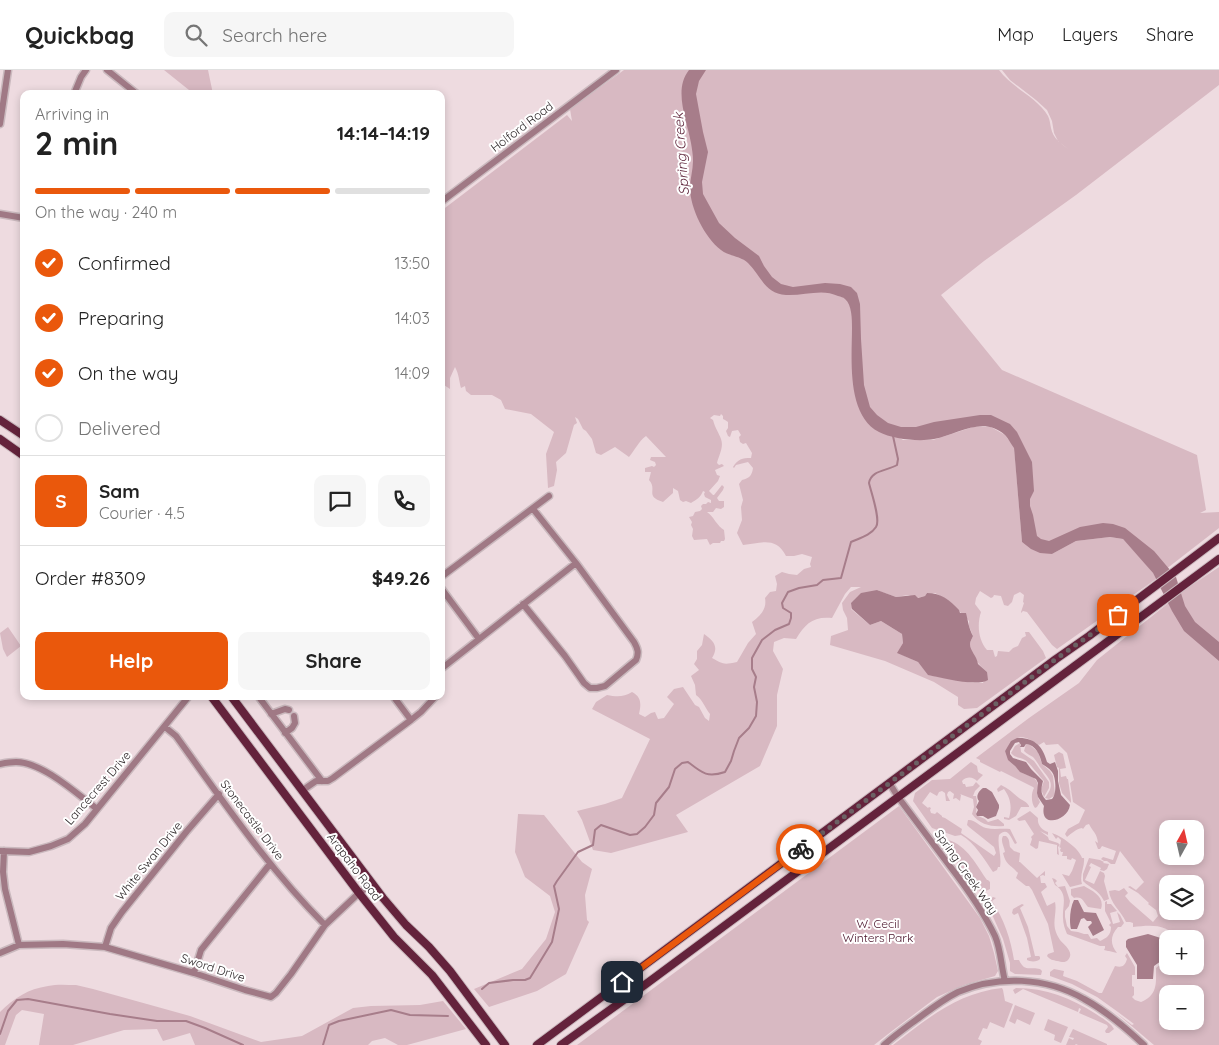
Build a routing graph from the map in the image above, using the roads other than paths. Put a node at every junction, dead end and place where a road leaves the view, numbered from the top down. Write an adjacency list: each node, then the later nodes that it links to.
1 (8, 70): 7 (street)
2 (86, 70): 5 (street)
3 (107, 70): 6 (street)
4 (616, 70): 8 (street, Holford Road)
5 (75, 90)
6 (133, 90)
7 (0, 124)
8 (445, 199)
9 (0, 214): 10 (street)
10 (20, 217)
11 (0, 420): 12 (main road)
12 (20, 433)
13 (0, 439): 14 (main road)
14 (20, 453)
15 (549, 496): 16 (street)
16 (533, 509): 19 (street); 20 (street)
17 (1219, 538): 39 (main road)
18 (1217, 560): 42 (main road)
19 (576, 563): 22 (street); 22 (street)
20 (445, 575)
21 (445, 593): 23 (street)
22 (523, 604): 23 (street)
23 (479, 639): 24 (street)
24 (445, 666)
25 (186, 700): 35 (street, Lancecrest Drive)
26 (214, 700): 47 (main road, Arapaho Road)
27 (234, 700): 40 (main road, Arapaho Road)
28 (261, 700): 32 (street)
29 (396, 700): 34 (street)
30 (432, 700): 34 (street)
31 (289, 710): 32 (street)
32 (271, 714): 36 (street)
33 (294, 716): 36 (street)
34 (411, 720): 38 (street)
35 (165, 726): 41 (street, Stonecastle Drive); 43 (street, Lancecrest Drive)
36 (285, 733): 38 (street)
37 (0, 764): 43 (street)
38 (322, 781): 40 (street)
39 (890, 784): 42 (street, Spring Creek Way); 56 (main road)
40 (302, 790): 46 (main road, Arapaho Road)
41 (218, 794): 45 (street, Stonecastle Drive); 50 (street, White Swan Drive)
42 (898, 797): 53 (street, Spring Creek Way); 57 (main road)
43 (97, 809): 44 (street, Lancecrest Drive)
44 (2, 851): 49 (street)
45 (270, 864): 48 (street, Stonecastle Drive); 52 (street)
46 (372, 884): 47 (street, Sword Drive); 55 (main road, Arapaho Road)
47 (359, 893): 48 (street, Sword Drive); 54 (main road, Arapaho Road)
48 (325, 925): 52 (street, Sword Drive)
49 (18, 944): 50 (street, Sword Drive); 51 (street, Sword Drive)
50 (105, 947): 52 (street, Sword Drive)
51 (0, 953)
52 (194, 973)
53 (1005, 981): 58 (street); 59 (street)
54 (486, 1045)
55 (505, 1045)
56 (537, 1045)
57 (561, 1045)
58 (884, 1045)
59 (1144, 1045)

